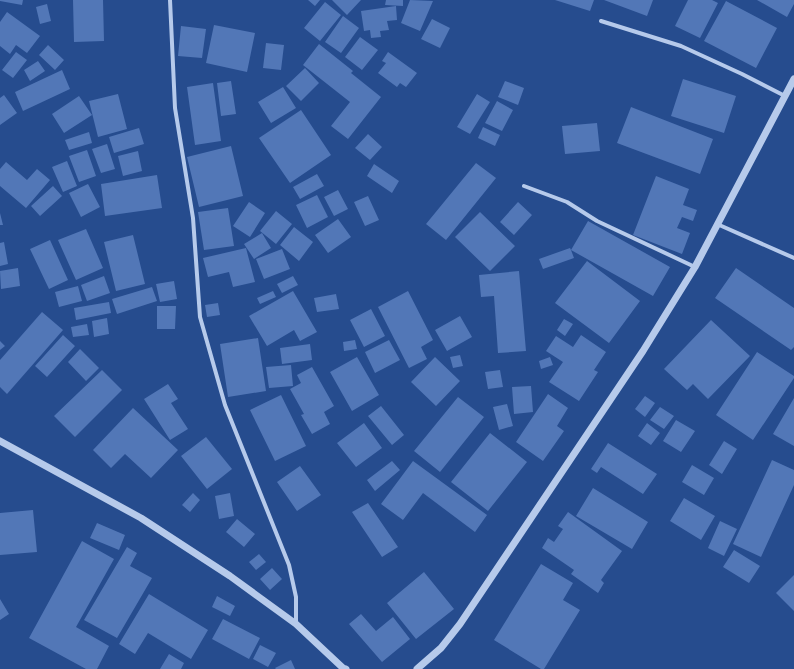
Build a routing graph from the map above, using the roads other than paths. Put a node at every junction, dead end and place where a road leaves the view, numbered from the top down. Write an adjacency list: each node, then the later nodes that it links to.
1 (170, 0): 10 (street)
2 (601, 22): 4 (street)
3 (794, 79): 4 (street)
4 (785, 96): 6 (street)
5 (524, 186): 8 (street)
6 (717, 224): 7 (street); 8 (street)
7 (794, 258)
8 (695, 267): 12 (street)
9 (0, 441): 10 (street)
10 (296, 624): 11 (street)
11 (344, 669)
12 (417, 669)

